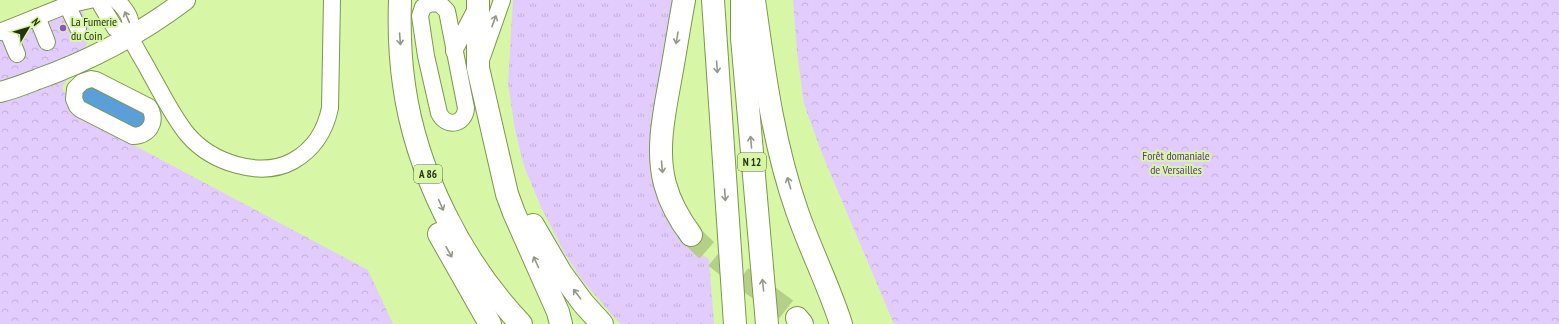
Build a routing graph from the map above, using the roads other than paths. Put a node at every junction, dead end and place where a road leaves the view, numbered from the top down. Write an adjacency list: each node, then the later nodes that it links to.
1 (90, 0): 14 (lane)
2 (102, 0): 18 (lane)
3 (116, 0): 18 (lane, one-way to 3)
4 (185, 0): 18 (main road)
5 (332, 0): 24 (lane)
6 (385, 0): 29 (highway, one-way to 29)
7 (400, 0): 30 (highway, A 86, one-way to 30)
8 (502, 0): 22 (lane, one-way to 8)
9 (684, 0): 28 (highway, one-way to 28)
10 (713, 0): 33 (highway, N 12, one-way to 33)
11 (742, 0): 34 (highway, N 12, one-way to 11)
12 (754, 0): 27 (highway, one-way to 12)
13 (478, 3): 20 (lane); 22 (highway)
14 (67, 5): 15 (lane); 16 (lane)
15 (37, 17): 17 (lane); 19 (lane)
16 (78, 28)
17 (3, 31): 21 (lane)
18 (130, 37): 23 (main road); 24 (lane)
19 (48, 42)
20 (454, 52): 22 (lane); 22 (lane)
21 (17, 54)
22 (468, 68): 26 (highway)
23 (0, 92)
24 (163, 95): 25 (lane)
25 (149, 107): 25 (lane)
26 (488, 113): 31 (highway, one-way to 26); 32 (highway, one-way to 26)
27 (797, 210): 35 (highway); 36 (highway)
28 (691, 235)
29 (487, 320)
30 (521, 324)
31 (561, 324)
32 (602, 324)
33 (735, 324)
34 (767, 324)
35 (834, 324)
36 (841, 324)

